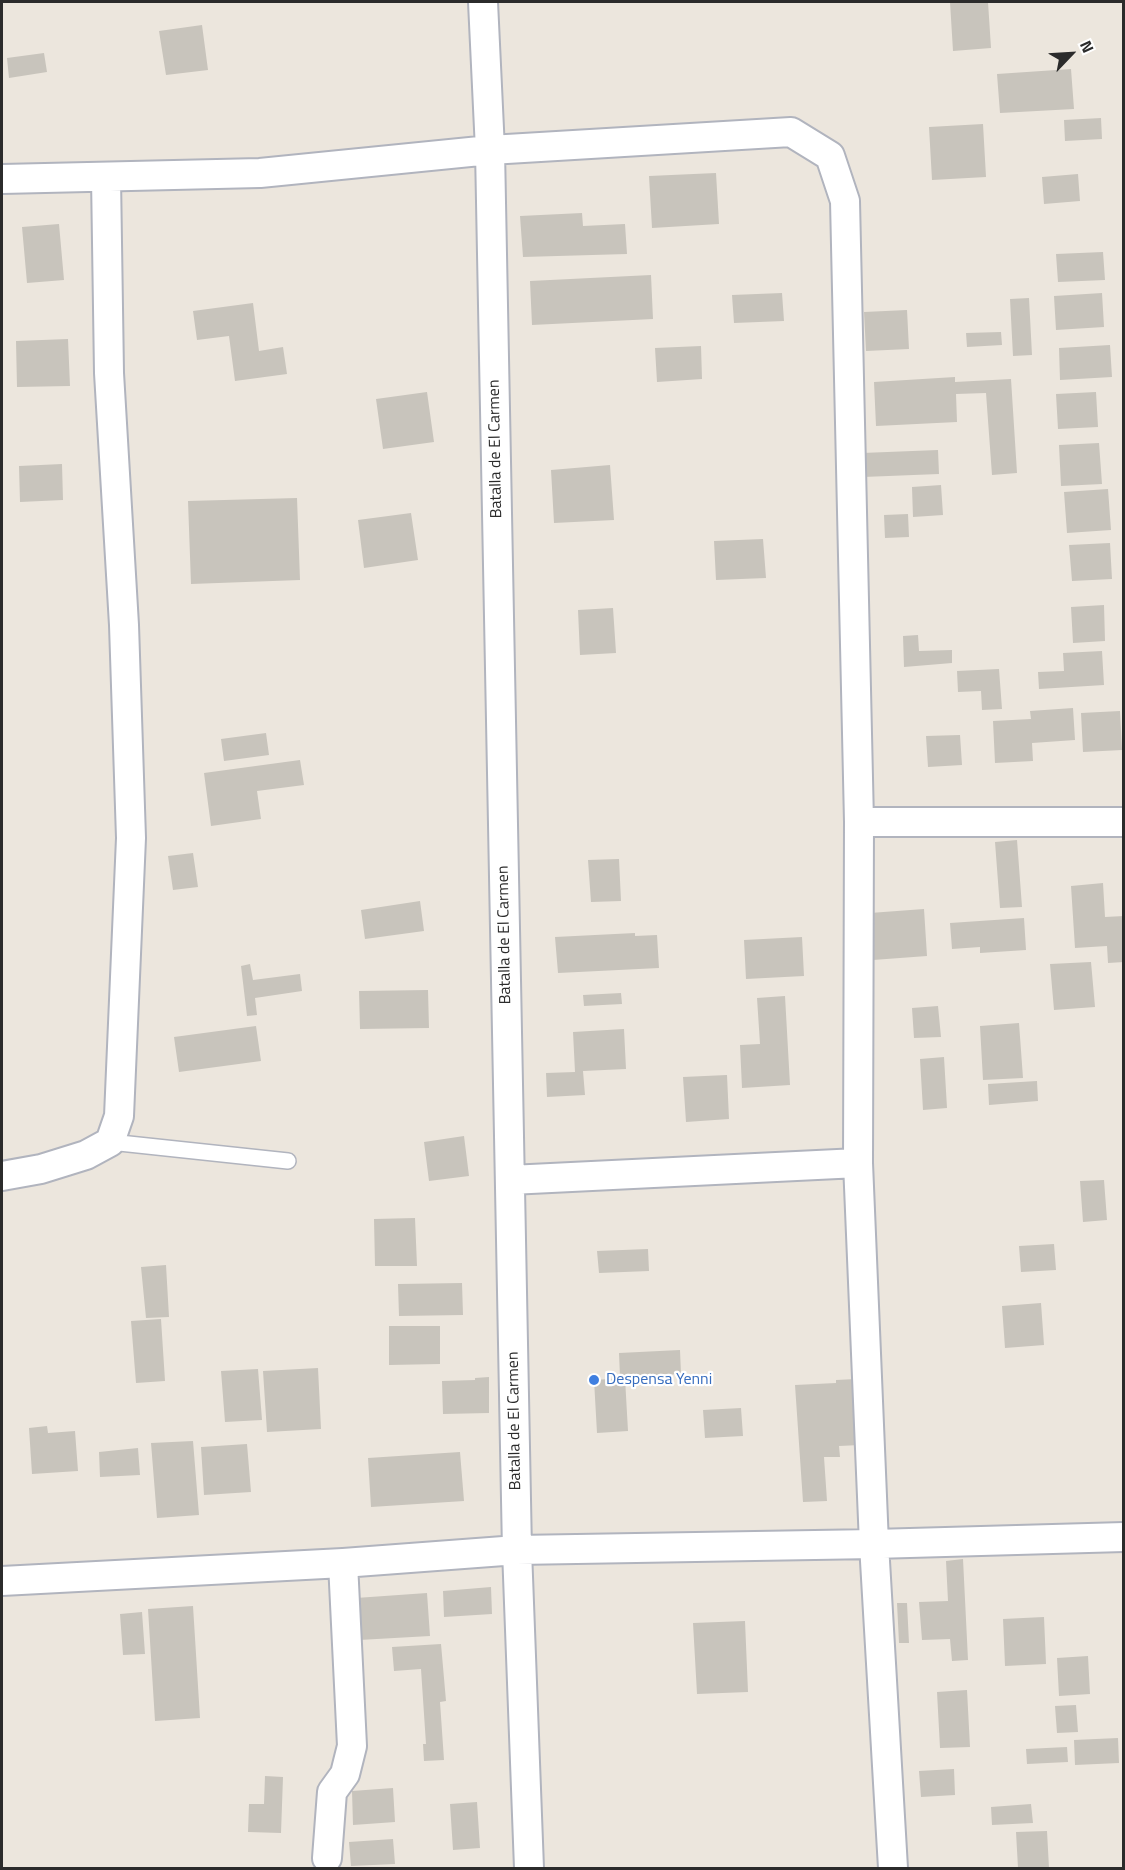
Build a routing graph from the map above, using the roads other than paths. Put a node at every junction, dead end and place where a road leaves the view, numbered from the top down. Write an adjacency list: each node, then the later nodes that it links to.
1 (483, 2): 2 (street, Batalla de El Carmen)
2 (490, 150): 3 (street); 5 (street); 11 (street, Batalla de El Carmen)
3 (106, 177): 4 (street); 7 (street)
4 (2, 179)
5 (859, 822): 6 (street); 9 (street)
6 (1124, 822)
7 (110, 1142): 8 (lane); 10 (street)
8 (288, 1161)
9 (858, 1163): 11 (street); 13 (street)
10 (2, 1176)
11 (510, 1180): 14 (street, Batalla de El Carmen)
12 (1124, 1537): 13 (street)
13 (874, 1544): 14 (street); 19 (street)
14 (517, 1550): 15 (street); 18 (street, Batalla de El Carmen)
15 (343, 1563): 16 (street); 17 (street)
16 (2, 1581)
17 (327, 1858)
18 (530, 1869)
19 (893, 1869)

